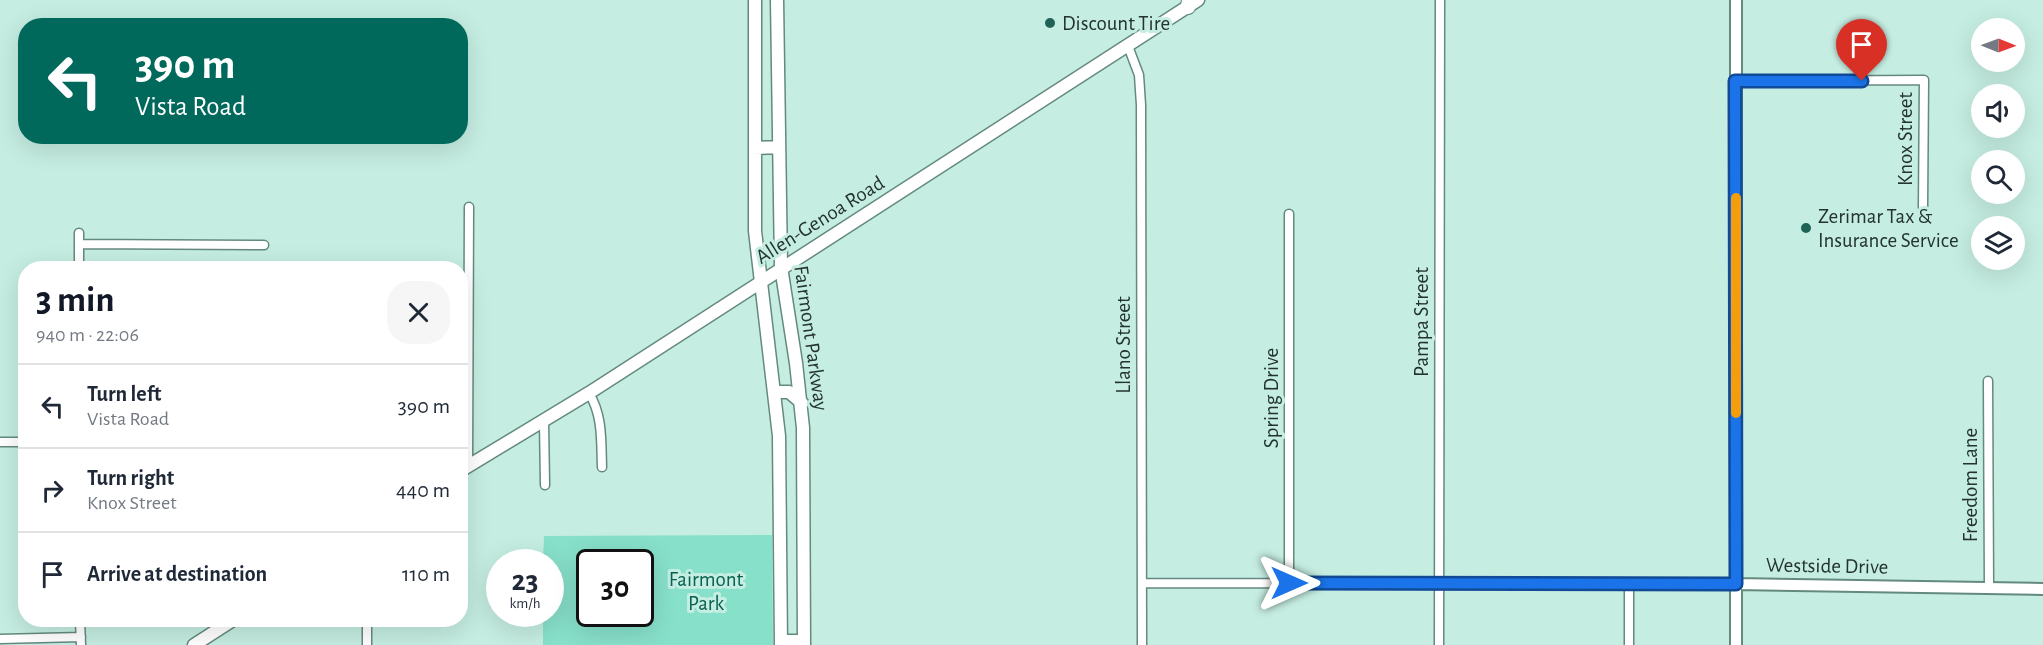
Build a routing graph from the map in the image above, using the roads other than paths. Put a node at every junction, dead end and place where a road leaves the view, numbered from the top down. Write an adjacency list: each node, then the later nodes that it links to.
1 (755, 0): 9 (main road, Fairmont Parkway)
2 (777, 0): 8 (main road, Fairmont Parkway)
3 (1440, 0): 32 (street, Pampa Street)
4 (1736, 0): 7 (street)
5 (1192, 2): 6 (main road, Allen-Genoa Road)
6 (1128, 46): 18 (main road, Allen-Genoa Road); 30 (street, Llano Street)
7 (1735, 81): 11 (street, Knox Street); 34 (street)
8 (779, 147): 9 (main road); 18 (main road, Fairmont Parkway)
9 (755, 148): 19 (main road, Fairmont Parkway)
10 (469, 207): 17 (street)
11 (1923, 207)
12 (1289, 214): 31 (street, Spring Drive)
13 (79, 233): 14 (street)
14 (79, 244): 15 (street); 16 (street)
15 (264, 245)
16 (79, 261)
17 (468, 261)
18 (781, 267): 19 (main road, Allen-Genoa Road); 23 (main road, Fairmont Parkway)
19 (761, 281): 21 (main road, Fairmont Parkway); 22 (main road, Allen-Genoa Road)
20 (1988, 381): 35 (street, Freedom Lane)
21 (775, 392): 23 (main road); 41 (main road, Fairmont Parkway)
22 (589, 393): 24 (main road, Allen-Genoa Road); 28 (street)
23 (802, 403): 42 (main road, Fairmont Parkway)
24 (544, 421): 27 (main road, Allen-Genoa Road); 29 (street)
25 (0, 442): 26 (street)
26 (18, 442)
27 (468, 467)
28 (602, 467)
29 (545, 485)
30 (1142, 583): 31 (street, Westside Drive); 45 (street, Llano Street)
31 (1289, 583): 32 (street, Westside Drive)
32 (1439, 583): 33 (street, Westside Drive); 46 (street, Pampa Street)
33 (1629, 584): 34 (street, Westside Drive); 47 (street)
34 (1736, 584): 35 (street, Westside Drive); 48 (street)
35 (1989, 589): 36 (street, Westside Drive)
36 (2043, 589)
37 (222, 627): 43 (main road)
38 (367, 627): 44 (street)
39 (0, 639): 40 (street)
40 (81, 641)
41 (781, 643): 42 (main road)
42 (804, 643)
43 (194, 645)
44 (367, 645)
45 (1142, 645)
46 (1439, 645)
47 (1629, 645)
48 (1736, 645)

